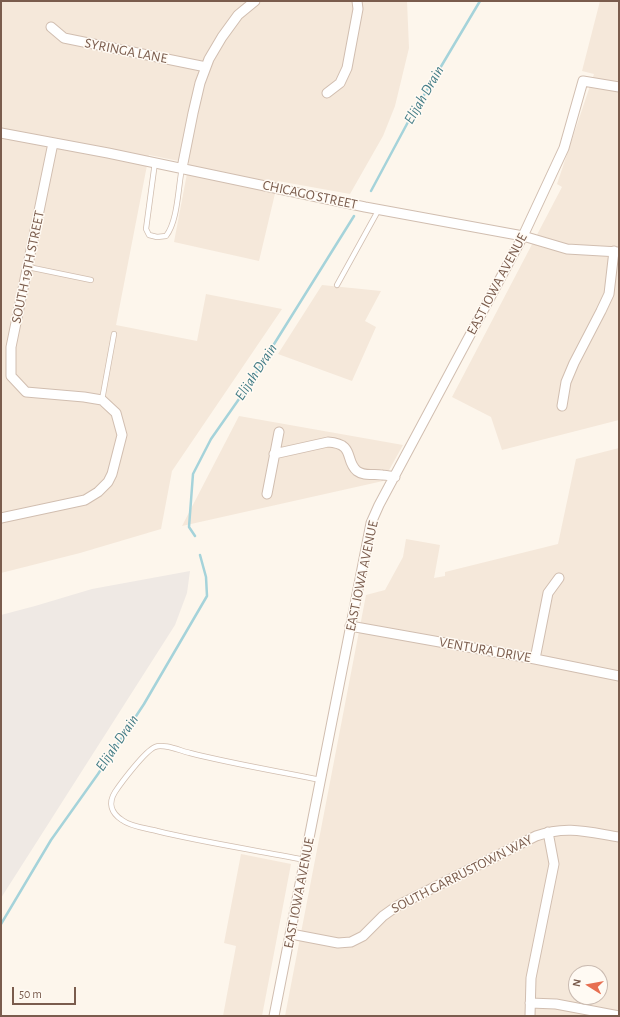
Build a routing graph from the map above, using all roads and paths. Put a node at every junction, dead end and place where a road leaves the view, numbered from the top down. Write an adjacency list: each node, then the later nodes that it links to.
1 (357, 1): 6 (street)
2 (253, 2): 4 (street)
3 (51, 27): 4 (street, SYRINGA LANE)
4 (206, 67): 10 (street)
5 (619, 87): 12 (street, EAST IOWA AVENUE)
6 (327, 93)
7 (1, 132): 8 (street, CHICAGO STREET)
8 (53, 143): 9 (street, CHICAGO STREET); 14 (street, SOUTH 19TH STREET)
9 (155, 162): 10 (street, CHICAGO STREET); 10 (lane)
10 (182, 168): 11 (street, CHICAGO STREET)
11 (379, 209): 12 (street, CHICAGO STREET); 16 (lane)
12 (523, 236): 13 (street, CHICAGO STREET); 22 (street, EAST IOWA AVENUE)
13 (616, 252): 19 (street)
14 (28, 268): 15 (lane); 18 (street, SOUTH 19TH STREET)
15 (91, 280)
16 (337, 285)
17 (114, 334): 18 (lane)
18 (102, 400): 24 (street)
19 (562, 406)
20 (279, 432): 21 (street)
21 (274, 454): 22 (street); 23 (street)
22 (395, 477): 26 (street, EAST IOWA AVENUE)
23 (267, 494)
24 (1, 518)
25 (559, 578): 27 (street)
26 (350, 626): 27 (street, VENTURA DRIVE); 29 (street, EAST IOWA AVENUE)
27 (535, 659): 28 (street, VENTURA DRIVE)
28 (619, 676)
29 (321, 780): 32 (street, EAST IOWA AVENUE); 32 (lane)
30 (548, 832): 31 (street, SOUTH GARRUSTOWN WAY); 33 (street, SOUTH GARRUSTOWN WAY); 34 (street)
31 (619, 837)
32 (305, 860): 33 (street, EAST IOWA AVENUE)
33 (291, 934): 35 (street, EAST IOWA AVENUE)
34 (530, 1003): 36 (street); 37 (street)
35 (274, 1016)
36 (530, 1016)
37 (619, 1016)

